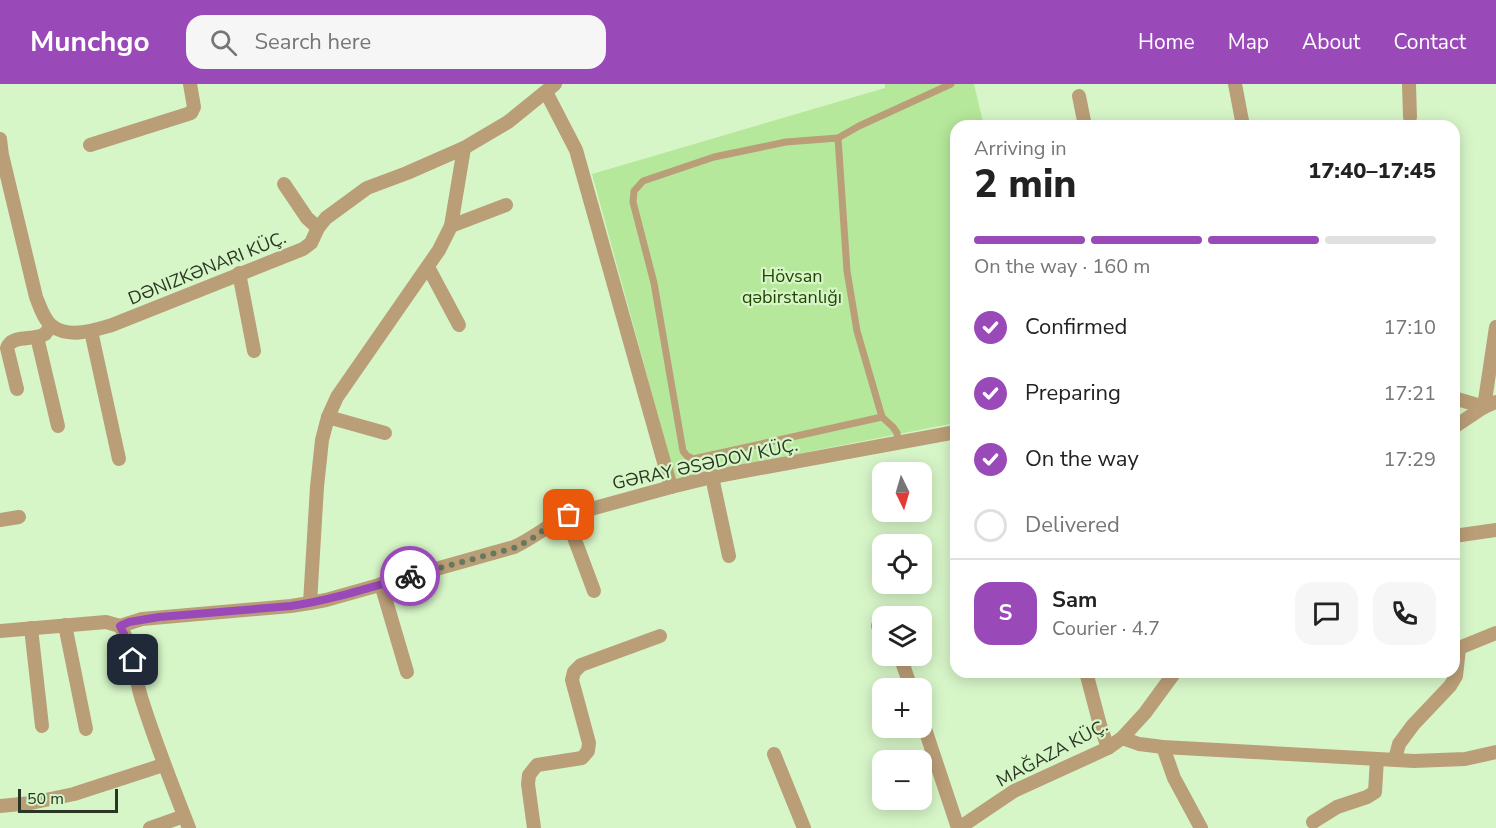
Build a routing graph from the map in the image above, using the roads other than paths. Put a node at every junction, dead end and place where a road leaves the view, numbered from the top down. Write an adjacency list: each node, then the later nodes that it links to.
1 (190, 84): 12 (street)
2 (951, 84): 10 (lane)
3 (1235, 84): 9 (street)
4 (1409, 84): 7 (street)
5 (551, 88): 13 (street); 38 (street)
6 (1079, 96): 8 (street)
7 (1410, 117)
8 (1084, 120)
9 (1242, 120)
10 (838, 138): 30 (lane); 30 (lane)
11 (0, 139): 21 (street)
12 (90, 145)
13 (464, 148): 16 (street); 17 (street)
14 (284, 184): 17 (street)
15 (506, 205): 16 (street)
16 (451, 226): 18 (street)
17 (318, 228): 19 (street)
18 (428, 267): 20 (street); 29 (street)
19 (239, 273): 23 (street); 25 (street)
20 (459, 325)
21 (52, 326): 23 (street); 24 (street)
22 (1496, 327): 28 (street)
23 (91, 331): 36 (street)
24 (37, 337): 26 (street); 32 (street)
25 (254, 351)
26 (17, 389)
27 (1460, 399): 28 (street)
28 (1490, 404): 31 (street)
29 (328, 417): 33 (street); 47 (street)
30 (882, 417): 35 (lane)
31 (1460, 423)
32 (58, 426)
33 (385, 433)
34 (950, 433): 35 (street, GƏRAY ƏSƏDOV KÜÇ.)
35 (898, 443): 37 (street, GƏRAY ƏSƏDOV KÜÇ.)
36 (118, 459)
37 (712, 477): 38 (street, GƏRAY ƏSƏDOV KÜÇ.); 44 (street)
38 (671, 487): 40 (street, GƏRAY ƏSƏDOV KÜÇ.)
39 (19, 517): 41 (street)
40 (559, 519): 45 (street, GƏRAY ƏSƏDOV KÜÇ.); 46 (street)
41 (0, 520)
42 (1496, 530): 43 (street)
43 (1460, 534)
44 (729, 556)
45 (381, 584): 47 (street, GƏRAY ƏSƏDOV KÜÇ.); 55 (street)
46 (594, 591)
47 (310, 603): 49 (street, GƏRAY ƏSƏDOV KÜÇ.)
48 (65, 625): 49 (street); 50 (street); 60 (street)
49 (120, 626): 69 (street)
50 (30, 628): 51 (street); 59 (street)
51 (0, 631)
52 (1496, 633): 54 (street)
53 (660, 636): 74 (street)
54 (1460, 648)
55 (407, 672)
56 (1088, 678): 64 (street)
57 (1171, 678): 62 (street, MAĞAZA KÜÇ.)
58 (1455, 678): 68 (street)
59 (42, 726)
60 (86, 729)
61 (928, 738): 76 (street)
62 (1122, 738): 63 (street); 64 (street, MAĞAZA KÜÇ.)
63 (1163, 747): 67 (street); 77 (street)
64 (1108, 748): 76 (street, MAĞAZA KÜÇ.)
65 (1496, 752): 68 (street)
66 (774, 754): 75 (street)
67 (1377, 759): 68 (street); 72 (street)
68 (1395, 759)
69 (163, 765): 70 (street); 71 (street)
70 (0, 806)
71 (187, 822): 73 (street)
72 (1314, 822)
73 (150, 828)
74 (534, 828)
75 (804, 828)
76 (959, 828)
77 (1201, 828)

